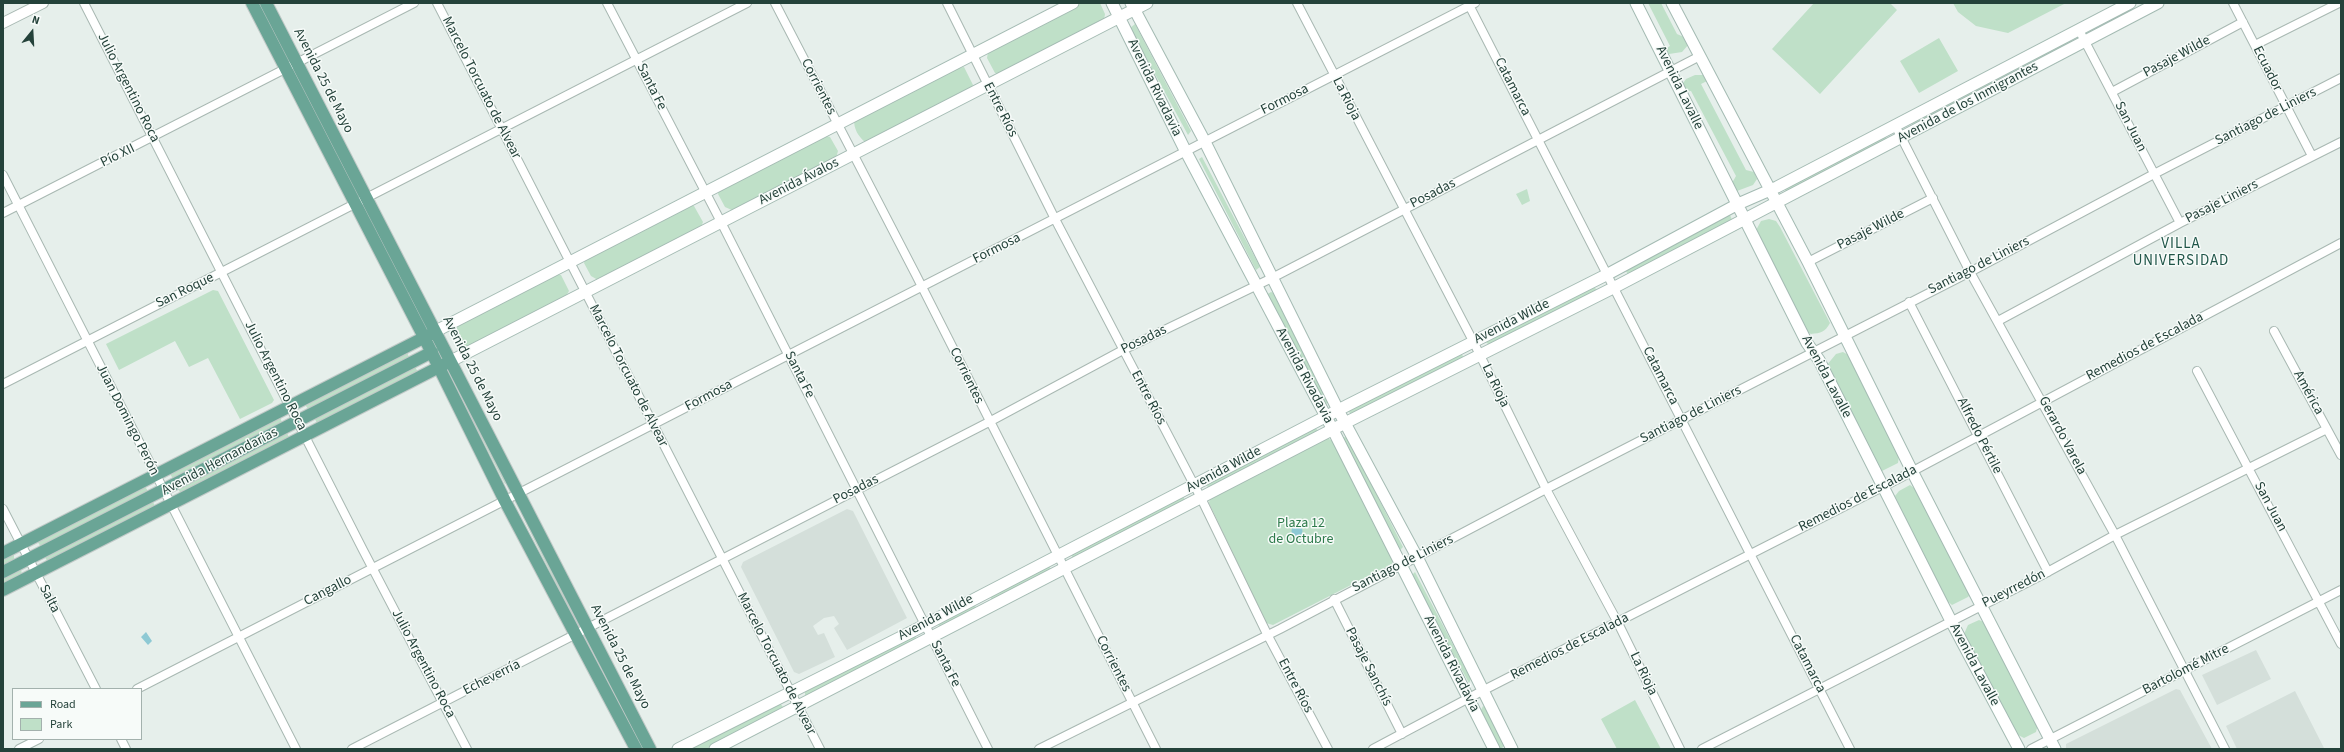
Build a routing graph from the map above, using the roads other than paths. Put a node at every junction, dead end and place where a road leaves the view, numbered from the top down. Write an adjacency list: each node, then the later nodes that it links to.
1 (43, 3): 25 (street)
2 (84, 3): 43 (street, Julio Argentino Roca)
3 (252, 3): 33 (main road, Avenida 25 de Mayo)
4 (266, 3): 32 (main road, Avenida 25 de Mayo)
5 (414, 3): 32 (street, Pío XII)
6 (437, 3): 42 (street, Marcelo Torcuato de Alvear)
7 (607, 3): 31 (street, Santa Fe)
8 (747, 3): 31 (street, San Roque)
9 (775, 3): 40 (street, Corrientes)
10 (947, 3): 29 (street, Entre Ríos)
11 (1073, 3): 29 (main road)
12 (1112, 3): 23 (main road, Avenida Rivadavia)
13 (1147, 3): 22 (main road, Avenida Ávalos)
14 (1297, 3): 35 (street, La Rioja)
15 (1636, 3): 34 (main road, Avenida Lavalle)
16 (1672, 3): 30 (main road)
17 (2130, 3): 26 (main road, Avenida de los Inmigrantes)
18 (2158, 3): 27 (main road, Avenida de los Inmigrantes)
19 (2233, 3): 24 (street, Ecuador)
20 (2339, 3): 28 (street)
21 (1471, 4): 35 (street, Formosa); 46 (street, Catamarca)
22 (1133, 6): 23 (main road, Avenida Ávalos); 45 (main road, Avenida Rivadavia)
23 (1119, 17): 37 (main road, Avenida Ávalos); 48 (main road, Avenida Rivadavia)
24 (2243, 22): 28 (street, Ecuador); 38 (street, Pasaje Wilde)
25 (3, 23)
26 (2079, 30): 27 (street, San Juan); 41 (main road, Avenida de los Inmigrantes)
27 (2085, 42): 38 (street, San Juan); 44 (main road, Avenida de los Inmigrantes)
28 (2255, 45): 39 (street, Ecuador)
29 (973, 55): 37 (street, Entre Ríos); 40 (main road)
30 (1700, 56): 34 (street, Posadas); 53 (main road)
31 (636, 59): 42 (street, San Roque); 54 (street, Santa Fe)
32 (296, 64): 33 (street, Pío XII); 55 (main road, Avenida 25 de Mayo)
33 (285, 70): 43 (street, Pío XII); 58 (main road, Avenida 25 de Mayo)
34 (1670, 72): 46 (street, Posadas); 59 (main road, Avenida Lavalle)
35 (1334, 75): 45 (street, Formosa); 61 (street, La Rioja)
36 (2341, 78): 39 (street, Santiago de Liniers)
37 (988, 85): 49 (main road, Avenida Ávalos); 63 (street, Entre Ríos)
38 (2112, 92): 52 (street, San Juan)
39 (2286, 106): 50 (street, Ecuador); 52 (street, Santiago de Liniers)
40 (837, 124): 49 (street, Corrientes); 54 (main road)
41 (1895, 124): 44 (street, Gerardo Varela); 53 (main road, Avenida de los Inmigrantes)
42 (502, 129): 55 (street, San Roque); 68 (street, Marcelo Torcuato de Alvear)
43 (154, 138): 60 (street, Pío XII); 70 (street, Julio Argentino Roca)
44 (1903, 138): 56 (street, Gerardo Varela); 57 (main road, Avenida de los Inmigrantes)
45 (1204, 140): 48 (street, Formosa); 73 (main road, Avenida Rivadavia)
46 (1539, 140): 61 (street, Posadas); 72 (street, Catamarca)
47 (2341, 142): 50 (street, Pasaje Liniers)
48 (1185, 150): 63 (street, Formosa); 74 (main road, Avenida Rivadavia)
49 (854, 154): 65 (main road, Avenida Ávalos); 75 (street, Corrientes)
50 (2312, 156): 66 (street, Pasaje Liniers)
51 (3, 174): 60 (street, Juan Domingo Perón)
52 (2154, 174): 66 (street, San Juan); 71 (street, Santiago de Liniers)
53 (1768, 190): 57 (main road); 59 (main road, Avenida Wilde)
54 (704, 192): 65 (street, Santa Fe); 68 (main road)
55 (366, 198): 58 (street, San Roque); 80 (main road, Avenida 25 de Mayo)
56 (1934, 198): 69 (street, Pasaje Wilde); 71 (street, Gerardo Varela)
57 (1777, 203): 64 (main road, Avenida Wilde); 69 (main road)
58 (354, 204): 70 (street, San Roque); 83 (main road, Avenida 25 de Mayo)
59 (1738, 204): 64 (main road, Avenida Lavalle); 72 (main road, Avenida Wilde)
60 (19, 205): 62 (street, Pío XII); 84 (street, Juan Domingo Perón)
61 (1403, 210): 73 (street, Posadas); 85 (street, La Rioja)
62 (3, 214)
63 (1055, 219): 75 (street, Formosa); 86 (street, Entre Ríos)
64 (1745, 220): 76 (main road, Avenida Wilde); 87 (main road, Avenida Lavalle)
65 (721, 222): 77 (main road, Avenida Ávalos); 89 (street, Santa Fe)
66 (2180, 223): 79 (street, Pasaje Liniers)
67 (2341, 243): 95 (street, Remedios de Escalada)
68 (571, 262): 77 (street, Marcelo Torcuato de Alvear); 80 (main road)
69 (1808, 262): 82 (main road)
70 (222, 272): 84 (street, San Roque); 96 (street, Julio Argentino Roca)
71 (1970, 272): 78 (street, Santiago de Liniers); 79 (street, Gerardo Varela)
72 (1608, 274): 76 (street, Catamarca); 85 (main road, Avenida Wilde)
73 (1272, 278): 74 (street, Posadas); 97 (main road, Avenida Rivadavia)
74 (1257, 286): 86 (street, Posadas); 98 (main road, Avenida Rivadavia)
75 (922, 287): 89 (street, Formosa); 101 (street, Corrientes)
76 (1616, 287): 90 (main road, Avenida Wilde); 99 (street, Catamarca)
77 (585, 291): 91 (main road, Avenida Ávalos); 103 (street, Marcelo Torcuato de Alvear)
78 (1909, 302): 82 (street, Santiago de Liniers); 107 (street, Alfredo Pértile)
79 (1998, 321): 95 (street, Gerardo Varela)
80 (436, 331): 83 (main road, Avenida Hernandarias); 91 (main road, Avenida 25 de Mayo)
81 (2274, 331): 104 (street, América)
82 (1845, 335): 87 (street, Santiago de Liniers); 110 (main road)
83 (424, 337): 88 (main road, Avenida 25 de Mayo); 96 (main road, Avenida Hernandarias)
84 (86, 340): 94 (street, San Roque); 111 (street, Juan Domingo Perón)
85 (1473, 341): 90 (street, La Rioja); 97 (main road, Avenida Wilde)
86 (1123, 350): 101 (street, Posadas); 112 (street, Entre Ríos)
87 (1814, 351): 99 (street, Santiago de Liniers); 113 (main road, Avenida Lavalle)
88 (432, 352): 92 (main road, Avenida 25 de Mayo); 100 (main road, Avenida Hernandarias)
89 (788, 354): 103 (street, Formosa); 114 (street, Santa Fe)
90 (1480, 356): 102 (main road, Avenida Wilde); 115 (street, La Rioja)
91 (452, 361): 92 (main road, Avenida Hernandarias); 117 (main road, Avenida 25 de Mayo)
92 (439, 366): 106 (main road, Avenida Hernandarias); 119 (main road, Avenida 25 de Mayo)
93 (2197, 371): 109 (street, San Juan)
94 (3, 384)
95 (2043, 401): 107 (street, Remedios de Escalada); 122 (street, Gerardo Varela)
96 (291, 407): 100 (street, Julio Argentino Roca); 111 (main road, Avenida Hernandarias)
97 (1338, 410): 98 (main road, Avenida Wilde); 102 (main road, Avenida Rivadavia)
98 (1325, 417): 105 (main road, Avenida Rivadavia); 112 (main road, Avenida Wilde)
99 (1682, 420): 115 (street, Santiago de Liniers); 126 (street, Catamarca)
100 (298, 421): 106 (street, Julio Argentino Roca); 116 (main road, Avenida Hernandarias)
101 (989, 422): 114 (street, Posadas); 125 (street, Corrientes)
102 (1345, 423): 105 (main road, Avenida Wilde); 127 (main road, Avenida Rivadavia)
103 (653, 425): 117 (street, Formosa); 129 (street, Marcelo Torcuato de Alvear)
104 (2327, 429): 108 (street, América); 109 (street, Pueyrredón)
105 (1333, 430): 118 (main road, Avenida Wilde); 130 (main road, Avenida Rivadavia)
106 (305, 434): 120 (main road, Avenida Hernandarias); 131 (street, Julio Argentino Roca)
107 (1979, 436): 110 (street, Remedios de Escalada); 134 (street, Alfredo Pértile)
108 (2341, 455)
109 (2250, 468): 122 (street, Pueyrredón); 139 (street, San Juan)
110 (1912, 471): 113 (street, Remedios de Escalada); 140 (main road)
111 (155, 475): 116 (street, Juan Domingo Perón); 123 (main road, Avenida Hernandarias)
112 (1195, 486): 118 (street, Entre Ríos); 125 (main road, Avenida Wilde)
113 (1884, 486): 126 (street, Remedios de Escalada); 141 (main road, Avenida Lavalle)
114 (856, 489): 129 (street, Posadas); 143 (street, Santa Fe)
115 (1546, 489): 127 (street, Santiago de Liniers); 142 (street, La Rioja)
116 (162, 490): 120 (street, Juan Domingo Perón); 128 (main road, Avenida Hernandarias)
117 (519, 494): 119 (street, Cangallo); 144 (main road, Avenida 25 de Mayo)
118 (1202, 498): 132 (main road, Avenida Wilde); 146 (street, Entre Ríos)
119 (505, 501): 131 (street, Cangallo); 145 (main road, Avenida 25 de Mayo)
120 (170, 505): 135 (main road, Avenida Hernandarias); 147 (street, Juan Domingo Perón)
121 (3, 509): 123 (street, Salta)
122 (2115, 535): 134 (street, Pueyrredón); 150 (street, Gerardo Varela)
123 (21, 544): 124 (main road, Avenida Hernandarias); 128 (street, Salta)
124 (3, 553)
125 (1058, 554): 132 (street, Corrientes); 143 (main road, Avenida Wilde)
126 (1750, 554): 142 (street, Remedios de Escalada); 153 (street, Catamarca)
127 (1417, 557): 130 (street, Santiago de Liniers); 154 (main road, Avenida Rivadavia)
128 (28, 559): 133 (main road, Avenida Hernandarias); 135 (street, Salta)
129 (722, 560): 144 (street, Posadas); 155 (street, Marcelo Torcuato de Alvear)
130 (1400, 565): 138 (street, Santiago de Liniers); 156 (main road, Avenida Rivadavia)
131 (373, 569): 147 (street, Cangallo); 157 (street, Julio Argentino Roca)
132 (1065, 570): 148 (main road, Avenida Wilde); 158 (street, Corrientes)
133 (3, 572)
134 (2048, 572): 140 (street, Pueyrredón)
135 (36, 573): 136 (main road, Avenida Hernandarias); 151 (street, Salta)
136 (3, 590)
137 (2341, 590): 139 (street, Bartolomé Mitre)
138 (1334, 599): 146 (street, Santiago de Liniers); 160 (street, Pasaje Sanchís)
139 (2319, 601): 149 (street, San Juan); 150 (street, Bartolomé Mitre)
140 (1982, 605): 141 (street, Pueyrredón); 163 (main road)
141 (1951, 621): 153 (street, Pueyrredón); 184 (main road, Avenida Lavalle)
142 (1618, 623): 154 (street, Remedios de Escalada); 181 (street, La Rioja)
143 (924, 625): 148 (street, Santa Fe); 155 (main road, Avenida Wilde)
144 (589, 628): 145 (street, Echeverría); 170 (main road, Avenida 25 de Mayo)
145 (577, 634): 157 (street, Echeverría); 169 (main road, Avenida 25 de Mayo)
146 (1267, 634): 158 (street, Santiago de Liniers); 177 (street, Entre Ríos)
147 (240, 636): 152 (street, Cangallo); 166 (street, Juan Domingo Perón)
148 (932, 638): 159 (main road, Avenida Wilde); 174 (street, Santa Fe)
149 (2341, 644)
150 (2184, 671): 163 (street, Bartolomé Mitre); 186 (street, Gerardo Varela)
151 (95, 688)
152 (139, 688)
153 (1819, 689): 182 (street, Pueyrredón); 183 (street, Catamarca)
154 (1482, 691): 156 (street, Remedios de Escalada); 180 (main road, Avenida Rivadavia)
155 (792, 693): 159 (street, Marcelo Torcuato de Alvear); 171 (main road, Avenida Wilde)
156 (1468, 699): 160 (street, Remedios de Escalada); 179 (main road, Avenida Rivadavia)
157 (443, 702): 167 (street, Echeverría); 168 (street, Julio Argentino Roca)
158 (1133, 702): 175 (street, Santiago de Liniers); 176 (street, Corrientes)
159 (798, 706): 172 (main road, Avenida Wilde); 173 (street, Marcelo Torcuato de Alvear)
160 (1402, 734): 178 (street, Remedios de Escalada)
161 (37, 740): 164 (street)
162 (122, 740): 165 (street)
163 (2053, 744): 185 (street, Bartolomé Mitre)
164 (19, 749)
165 (126, 749)
166 (296, 749)
167 (352, 749)
168 (467, 749)
169 (636, 749)
170 (650, 749)
171 (678, 749)
172 (715, 749)
173 (820, 749)
174 (988, 749)
175 (1039, 749)
176 (1156, 749)
177 (1328, 749)
178 (1373, 749)
179 (1494, 749)
180 (1512, 749)
181 (1680, 749)
182 (1702, 749)
183 (1850, 749)
184 (2019, 749)
185 (2031, 749)
186 (2225, 749)

